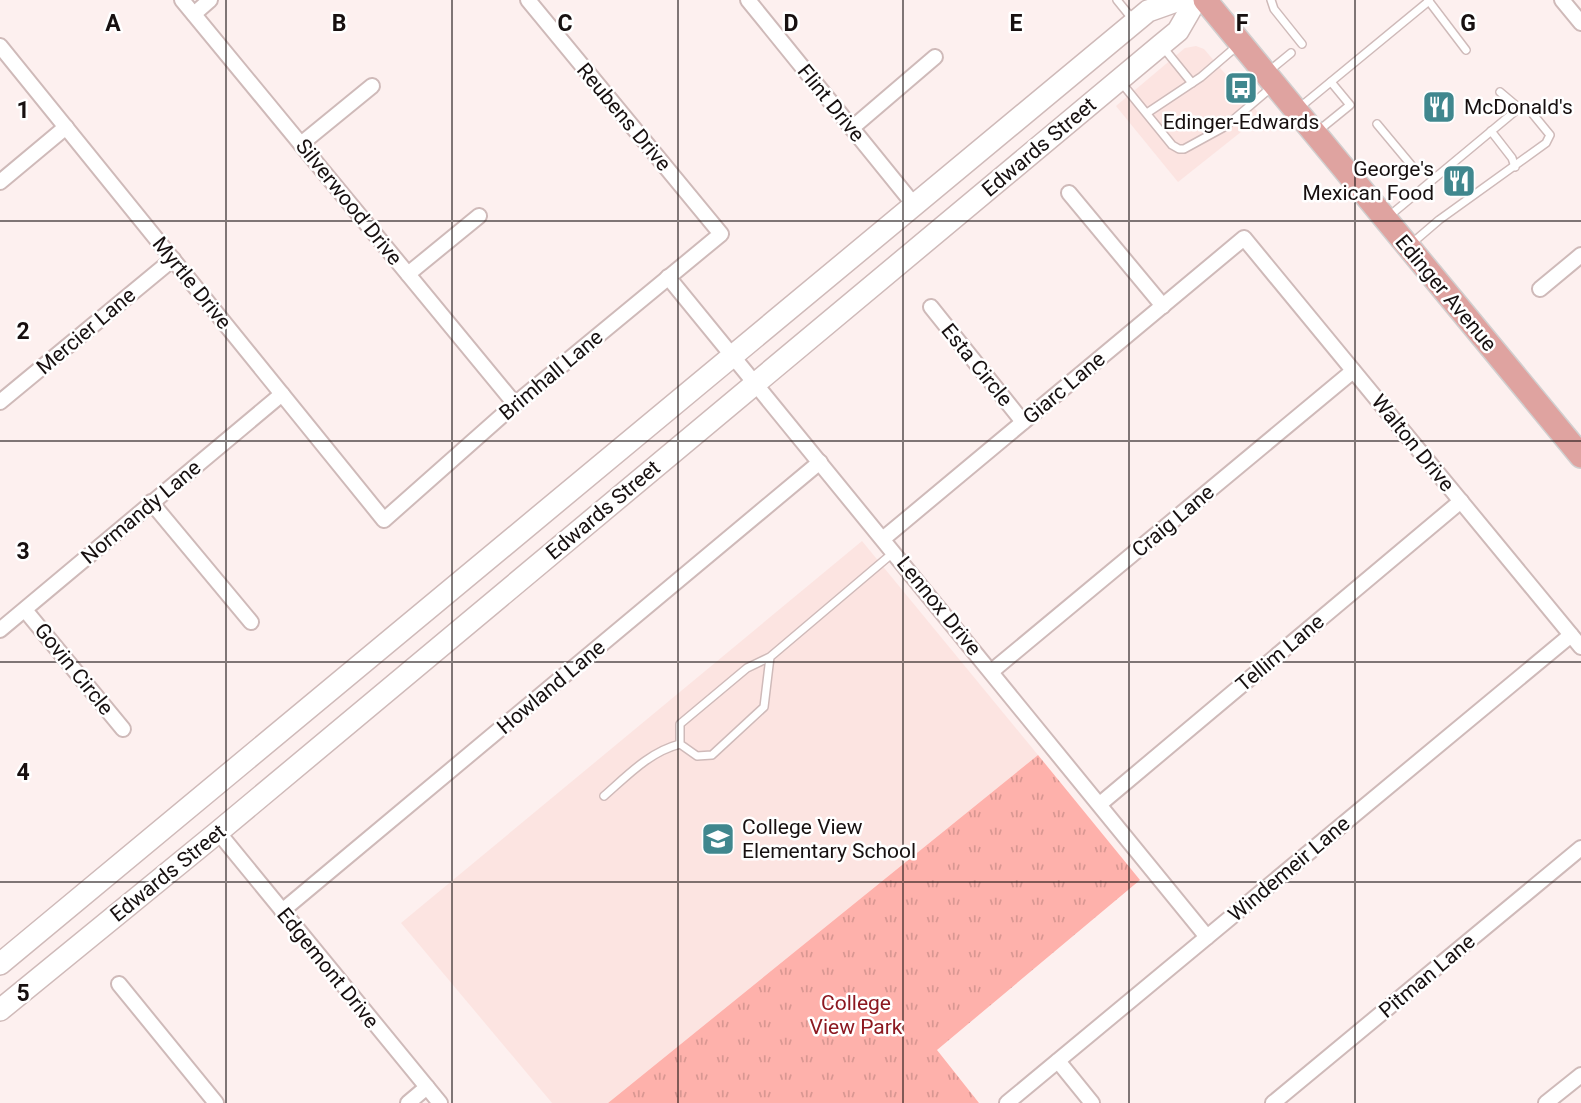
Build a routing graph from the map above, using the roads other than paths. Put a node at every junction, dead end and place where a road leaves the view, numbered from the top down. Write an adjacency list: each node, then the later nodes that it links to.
1 (183, 0): 12 (street, Silverwood Drive)
2 (210, 0): 12 (street)
3 (528, 0): 44 (street, Reubens Drive)
4 (748, 0): 33 (street, Flint Drive)
5 (1117, 0): 13 (lane)
6 (1180, 0): 13 (main road, Edwards Street)
7 (1196, 0): 17 (main road, Edwards Street)
8 (1205, 0): 15 (main road, Edinger Avenue)
9 (1271, 0): 16 (lane)
10 (1562, 0): 14 (street)
11 (1428, 1): 19 (lane); 24 (lane)
12 (194, 14): 36 (street, Silverwood Drive)
13 (1135, 22): 41 (main road, Edwards Street)
14 (1581, 23)
15 (1240, 43): 22 (main road, Edinger Avenue); 25 (lane)
16 (1302, 44)
17 (1161, 45): 23 (main road, Edwards Street); 25 (lane)
18 (0, 46): 32 (street, Myrtle Drive)
19 (1466, 50)
20 (1291, 53): 22 (lane)
21 (935, 57): 33 (street)
22 (1270, 79): 29 (main road, Edinger Avenue); 30 (lane)
23 (1120, 80): 30 (lane); 56 (main road, Edwards Street)
24 (1331, 82): 29 (lane); 35 (lane)
25 (1192, 83): 30 (lane)
26 (372, 86): 36 (street)
27 (1500, 92): 28 (lane)
28 (1519, 108): 34 (lane); 38 (lane)
29 (1296, 111): 35 (main road, Edinger Avenue)
30 (1147, 113)
31 (1377, 124): 37 (lane)
32 (66, 127): 39 (street); 48 (street, Myrtle Drive)
33 (852, 128): 41 (street, Flint Drive)
34 (1491, 131): 38 (lane); 43 (lane)
35 (1315, 133): 43 (main road, Edinger Avenue)
36 (301, 144): 49 (street, Silverwood Drive)
37 (1412, 166)
38 (1515, 167): 46 (lane)
39 (0, 182)
40 (1069, 192): 52 (street)
41 (915, 206): 54 (main road, Edwards Street)
42 (479, 216): 49 (street)
43 (1385, 219): 46 (main road, Edinger Avenue)
44 (721, 234): 50 (street, Brimhall Lane)
45 (1244, 238): 52 (street, Giarc Lane); 55 (street, Walton Drive)
46 (1408, 246): 61 (main road, Edinger Avenue)
47 (1581, 255): 51 (street)
48 (173, 259): 57 (street, Myrtle Drive); 58 (street, Mercier Lane)
49 (408, 274): 59 (street, Silverwood Drive)
50 (668, 277): 54 (street, Lennox Drive); 59 (street, Brimhall Lane)
51 (1539, 289)
52 (1163, 306): 60 (street, Giarc Lane)
53 (931, 307): 60 (street, Esta Circle)
54 (732, 356): 56 (street, Lennox Drive); 83 (main road, Edwards Street)
55 (1353, 371): 63 (street, Walton Drive); 74 (street, Craig Lane)
56 (756, 383): 62 (street, Lennox Drive); 79 (main road, Edwards Street)
57 (282, 394): 64 (street, Normandy Lane); 65 (street, Myrtle Drive)
58 (0, 402)
59 (515, 404): 65 (street, Brimhall Lane)
60 (1023, 422): 66 (street, Giarc Lane)
61 (1581, 456)
62 (820, 462): 66 (street, Lennox Drive); 81 (street, Howland Lane)
63 (1461, 501): 71 (street, Walton Drive); 78 (street, Tellim Lane)
64 (151, 502): 68 (street, Normandy Lane); 69 (street)
65 (384, 520)
66 (884, 538): 67 (street, Lennox Drive)
67 (895, 552): 73 (lane); 74 (street, Lennox Drive)
68 (25, 610): 70 (street, Normandy Lane); 75 (street, Govin Circle)
69 (251, 622)
70 (0, 630)
71 (1571, 635): 72 (street, Walton Drive); 82 (street, Windemeir Lane)
72 (1581, 647)
73 (770, 657): 76 (lane); 76 (lane)
74 (992, 671): 78 (street, Lennox Drive)
75 (123, 729)
76 (680, 744): 77 (lane)
77 (604, 796)
78 (1100, 804): 82 (street, Lennox Drive)
79 (218, 832): 81 (street, Edgemont Drive); 85 (main road, Edwards Street)
80 (1581, 848): 94 (street, Pitman Lane)
81 (282, 911): 88 (street, Edgemont Drive)
82 (1207, 937): 86 (street, Windemeir Lane)
83 (0, 964)
84 (120, 984): 89 (street)
85 (0, 1010)
86 (1058, 1061): 92 (street, Windemeir Lane); 93 (street)
87 (1581, 1075): 95 (street)
88 (427, 1087): 90 (street); 91 (street, Edgemont Drive)
89 (216, 1103)
90 (408, 1103)
91 (440, 1103)
92 (1007, 1103)
93 (1092, 1103)
94 (1273, 1103)
95 (1546, 1103)

